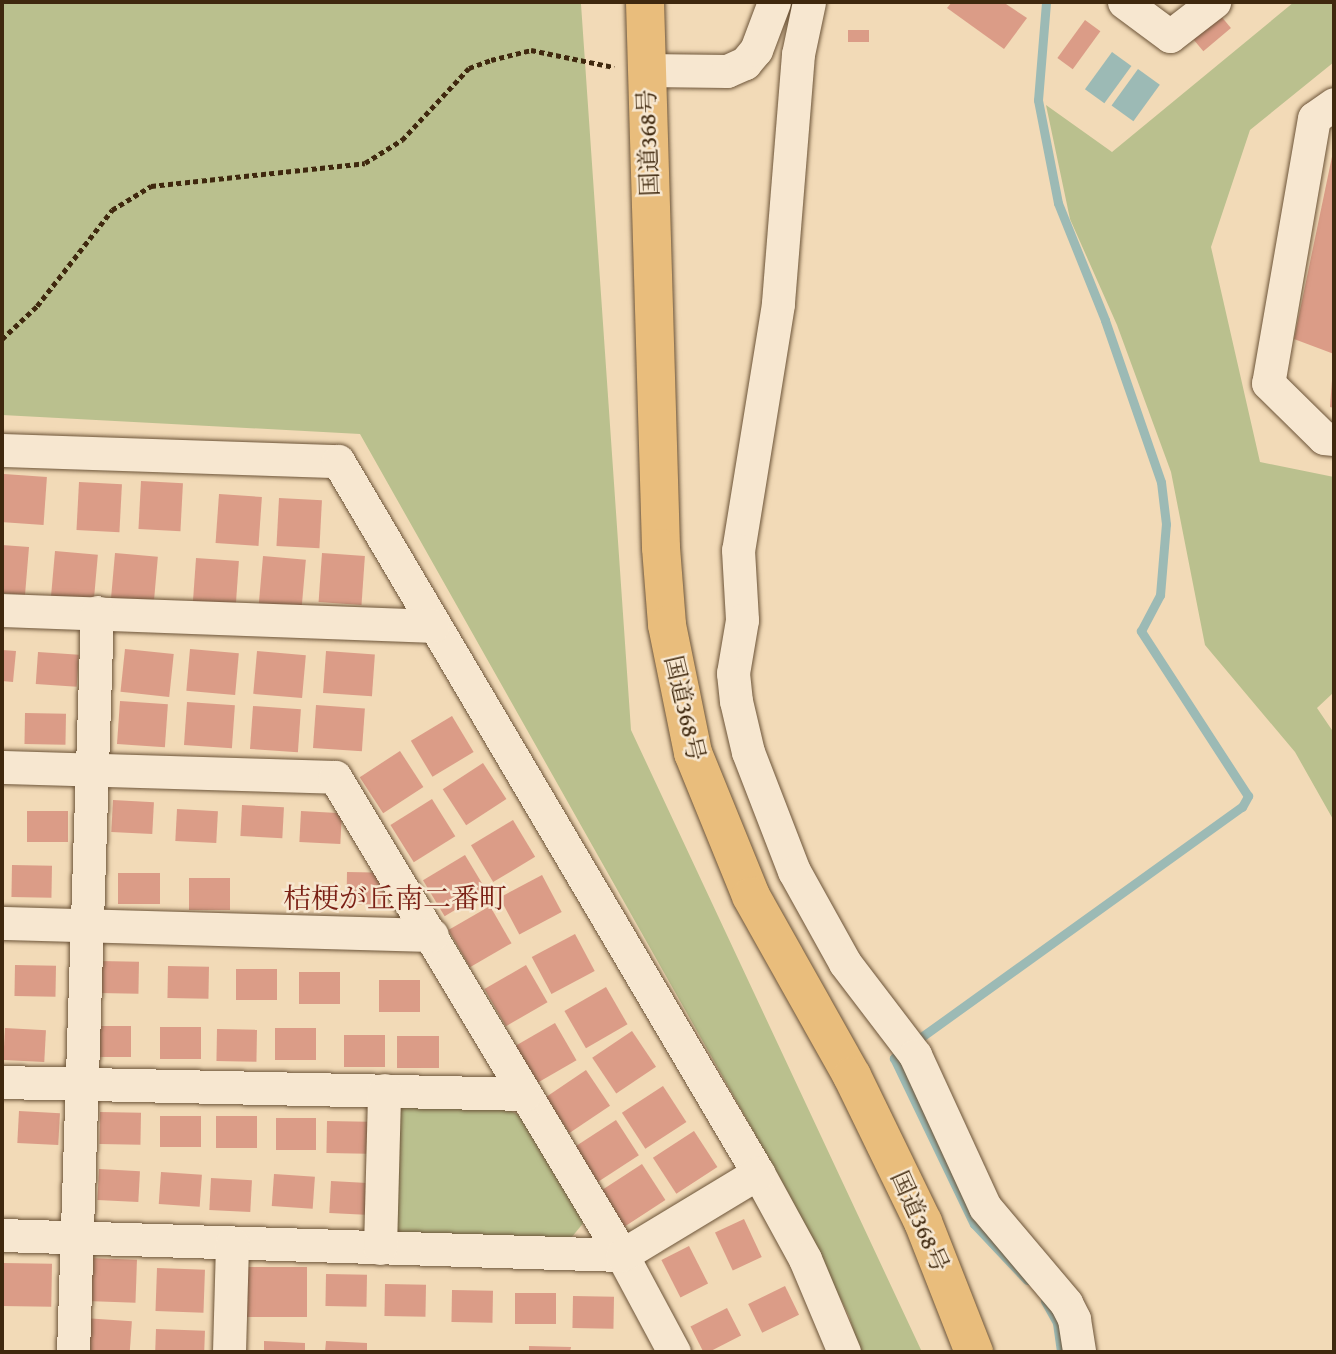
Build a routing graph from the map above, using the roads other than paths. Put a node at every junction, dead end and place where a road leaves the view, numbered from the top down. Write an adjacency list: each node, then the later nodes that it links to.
1 (645, 2): 6 (highway, 国道368号)
2 (774, 2): 6 (street)
3 (809, 2): 33 (street)
4 (1124, 2): 5 (street)
5 (1214, 2)
6 (646, 70): 32 (highway, 国道368号)
7 (1334, 104): 8 (street)
8 (1334, 439)
9 (2, 450): 12 (street)
10 (2, 610): 11 (street)
11 (97, 612): 12 (street); 14 (street)
12 (433, 626): 22 (street)
13 (2, 767): 14 (street)
14 (92, 769): 16 (street); 17 (street)
15 (2, 923): 16 (street)
16 (88, 926): 17 (street); 19 (street)
17 (432, 935): 21 (street)
18 (2, 1082): 19 (street)
19 (81, 1085): 20 (street); 24 (street)
20 (384, 1090): 21 (street); 26 (street)
21 (525, 1094): 27 (street)
22 (758, 1173): 27 (street); 31 (street)
23 (2, 1235): 24 (street)
24 (78, 1237): 25 (street); 28 (street)
25 (232, 1243): 26 (street); 29 (street)
26 (380, 1248): 27 (street)
27 (622, 1255): 30 (street)
28 (73, 1352)
29 (229, 1352)
30 (674, 1352)
31 (844, 1352)
32 (974, 1352)
33 (1079, 1352)

